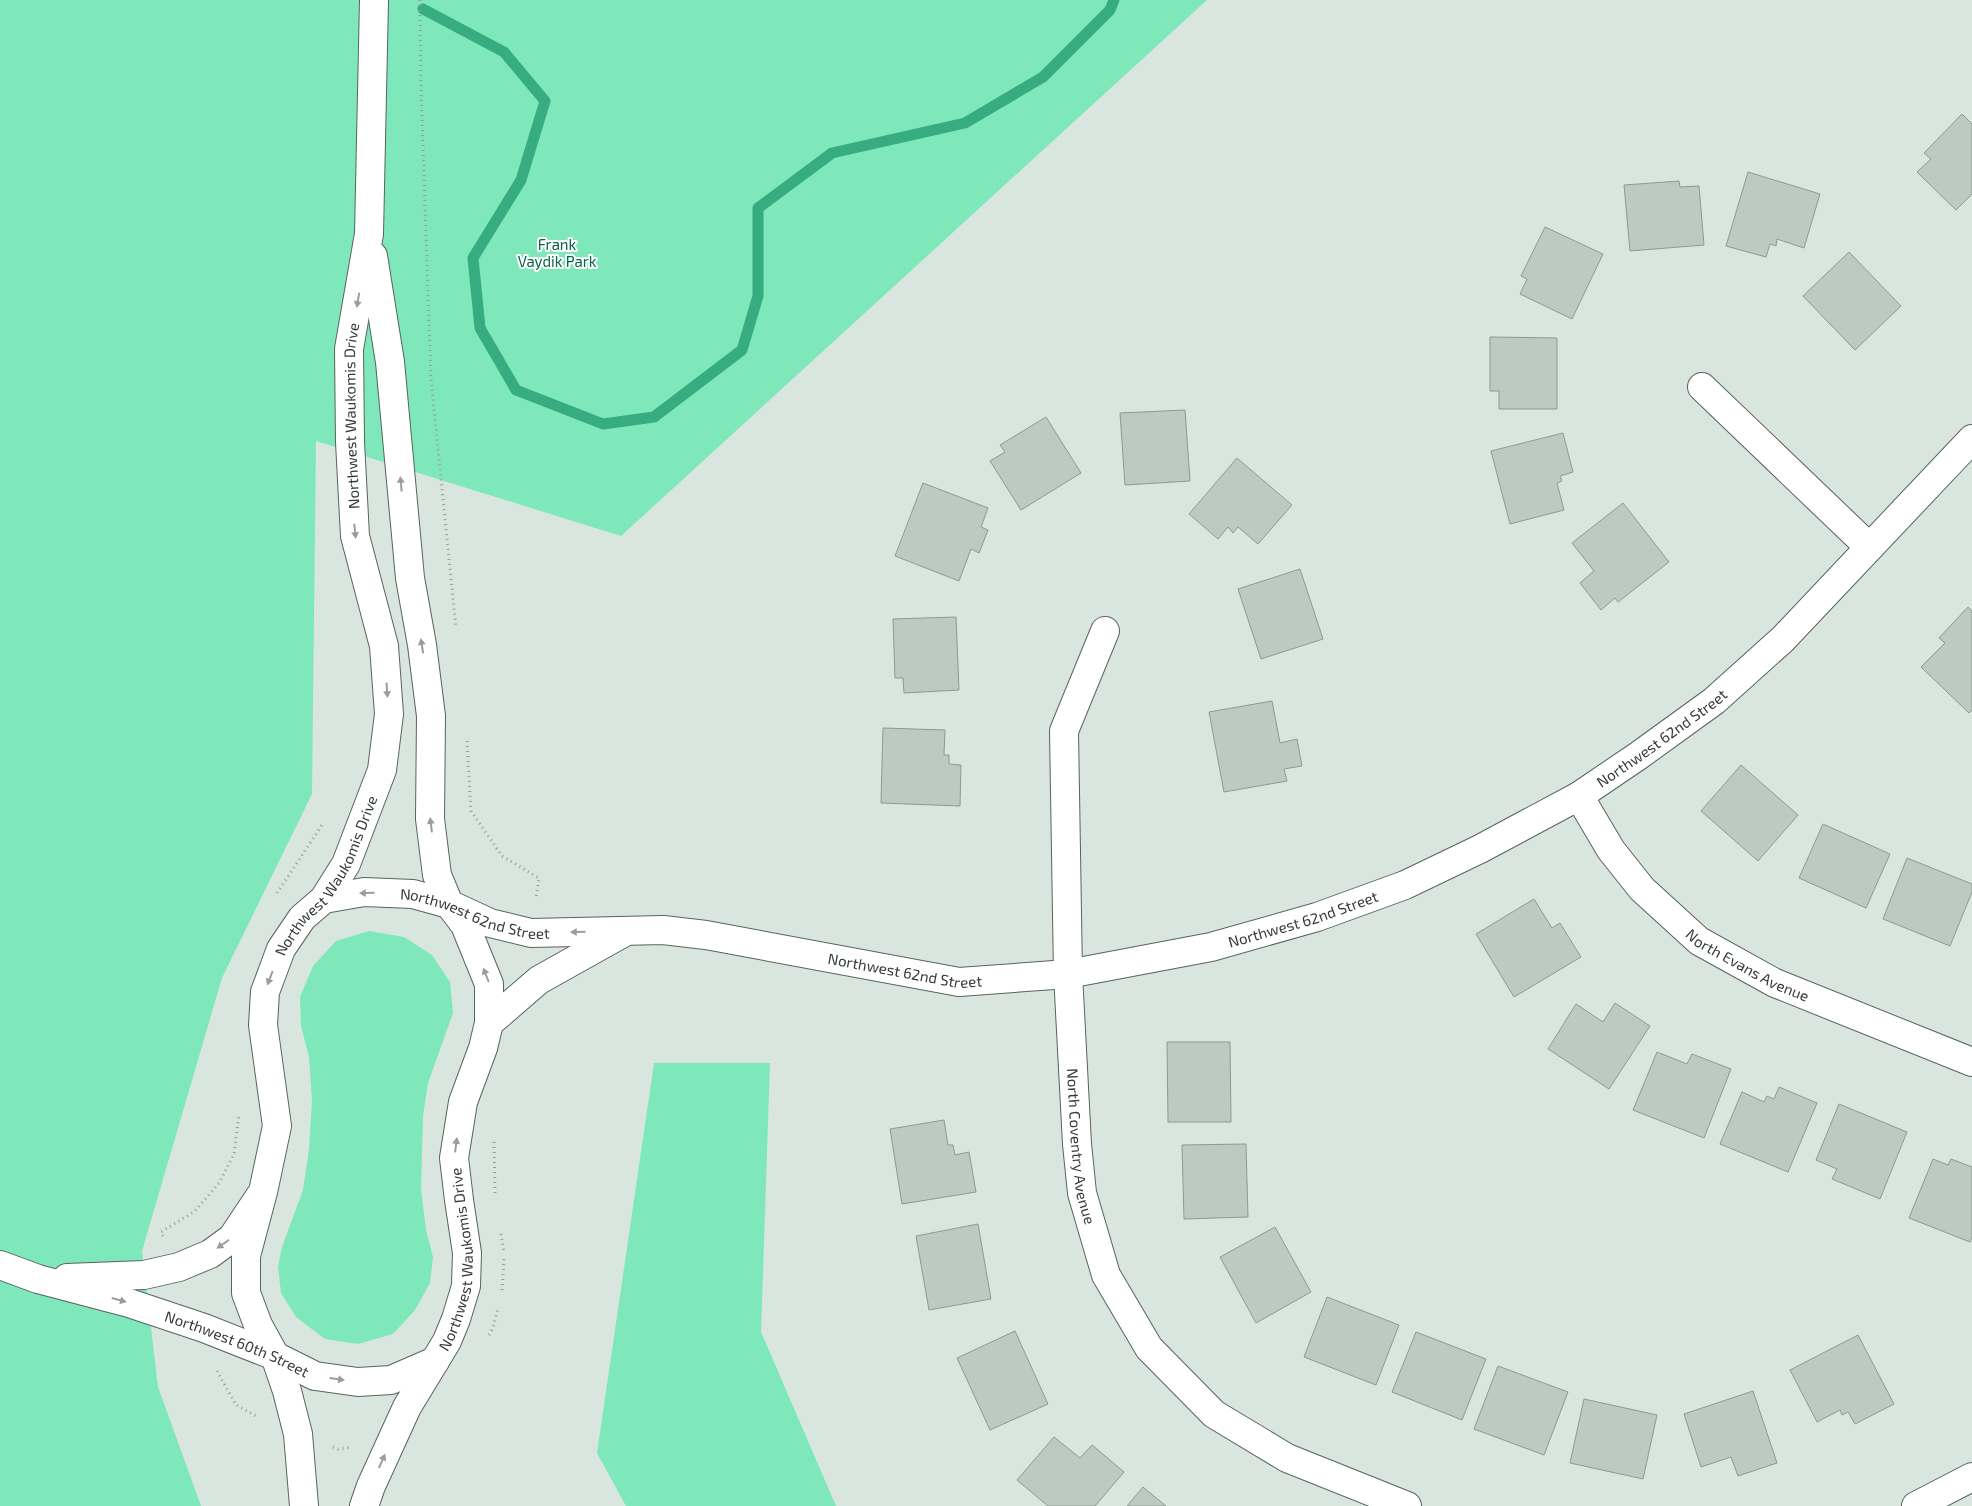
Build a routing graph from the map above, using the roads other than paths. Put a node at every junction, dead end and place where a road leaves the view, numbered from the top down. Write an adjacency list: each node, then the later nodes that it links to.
1 (374, 0): 2 (street, Northwest Waukomis Drive)
2 (369, 234): 8 (street, Northwest Waukomis Drive, one-way to 8); 9 (street, Northwest Waukomis Drive, one-way to 2)
3 (1702, 387): 5 (street)
4 (1972, 439): 5 (street, Northwest 62nd Street)
5 (1869, 547): 7 (street, Northwest 62nd Street)
6 (1105, 632): 11 (street, North Coventry Avenue)
7 (1579, 796): 11 (street, Northwest 62nd Street); 13 (street, North Evans Avenue)
8 (324, 899): 9 (street, Northwest 62nd Street, one-way to 8); 14 (street, Northwest Waukomis Drive, one-way to 14)
9 (449, 904): 10 (street, Northwest 62nd Street, one-way to 9); 12 (street, Northwest Waukomis Drive, one-way to 9)
10 (627, 931): 11 (street, Northwest 62nd Street); 12 (street, Northwest 62nd Street)
11 (1068, 974): 22 (street, North Coventry Avenue)
12 (489, 1023): 18 (street, Northwest Waukomis Drive, one-way to 12)
13 (1972, 1062)
14 (263, 1192): 16 (street, Northwest 60th Street, one-way to 16); 17 (street, Northwest Waukomis Drive)
15 (0, 1265): 16 (street, Northwest 60th Street)
16 (38, 1279): 17 (street, Northwest 60th Street, one-way to 17)
17 (275, 1356): 18 (street, Northwest 60th Street, one-way to 18); 20 (street, Northwest Waukomis Drive)
18 (435, 1361): 21 (street, Northwest Waukomis Drive, one-way to 18)
19 (1972, 1477): 23 (street)
20 (304, 1506)
21 (364, 1506)
22 (1407, 1506)
23 (1916, 1506)

